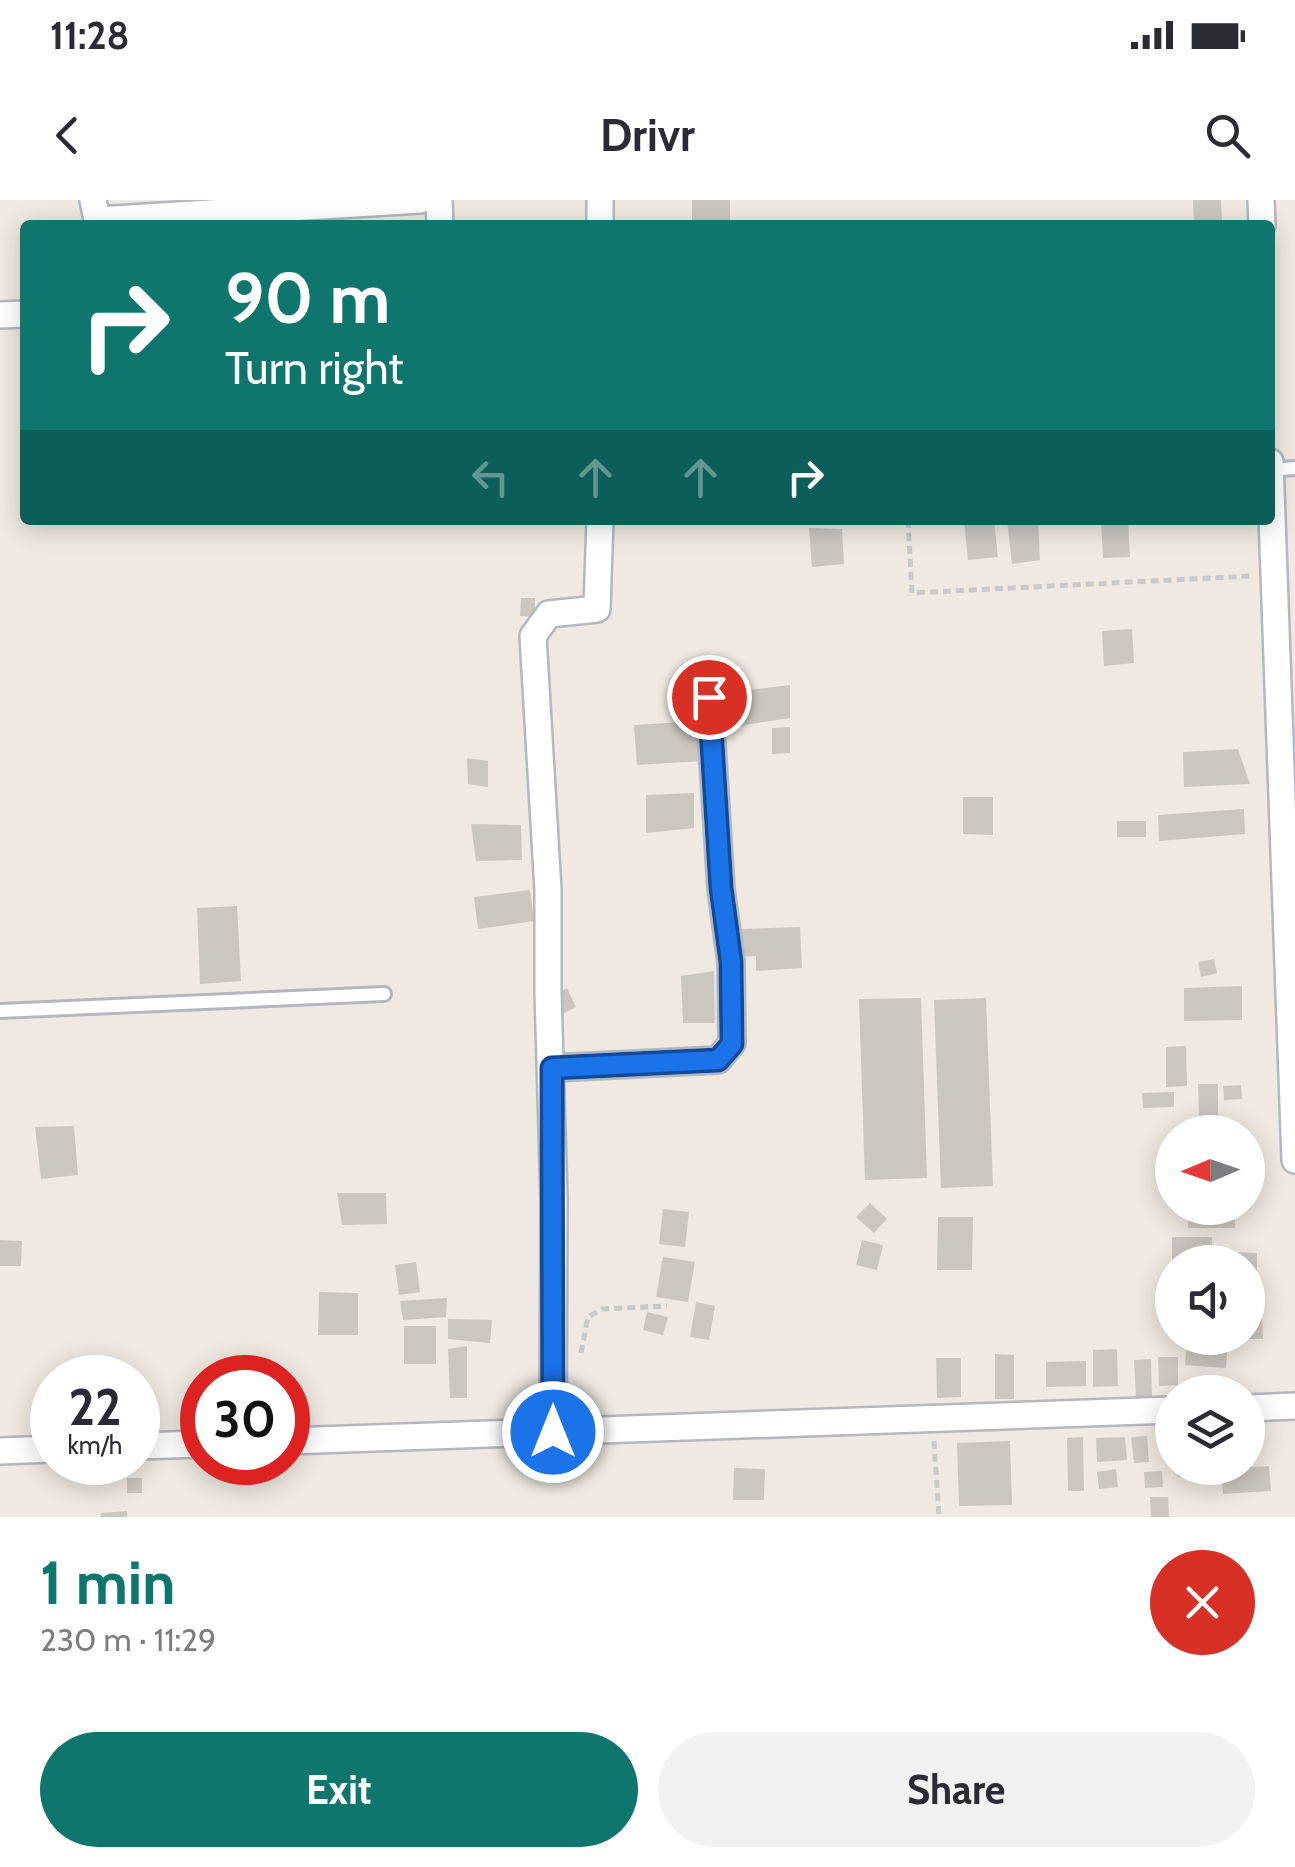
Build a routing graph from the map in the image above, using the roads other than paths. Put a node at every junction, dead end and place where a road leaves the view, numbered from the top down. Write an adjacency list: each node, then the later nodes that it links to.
1 (93, 200): 2 (street)
2 (420, 200)
3 (600, 525): 8 (street)
4 (1272, 525): 9 (street)
5 (709, 697): 8 (street)
6 (384, 994): 7 (lane)
7 (0, 1011)
8 (552, 1068): 13 (street)
9 (1295, 1160)
10 (1295, 1406): 11 (street)
11 (1265, 1407)
12 (1155, 1411): 13 (street)
13 (553, 1432): 14 (street)
14 (310, 1440)
15 (30, 1450): 16 (street)
16 (0, 1451)

